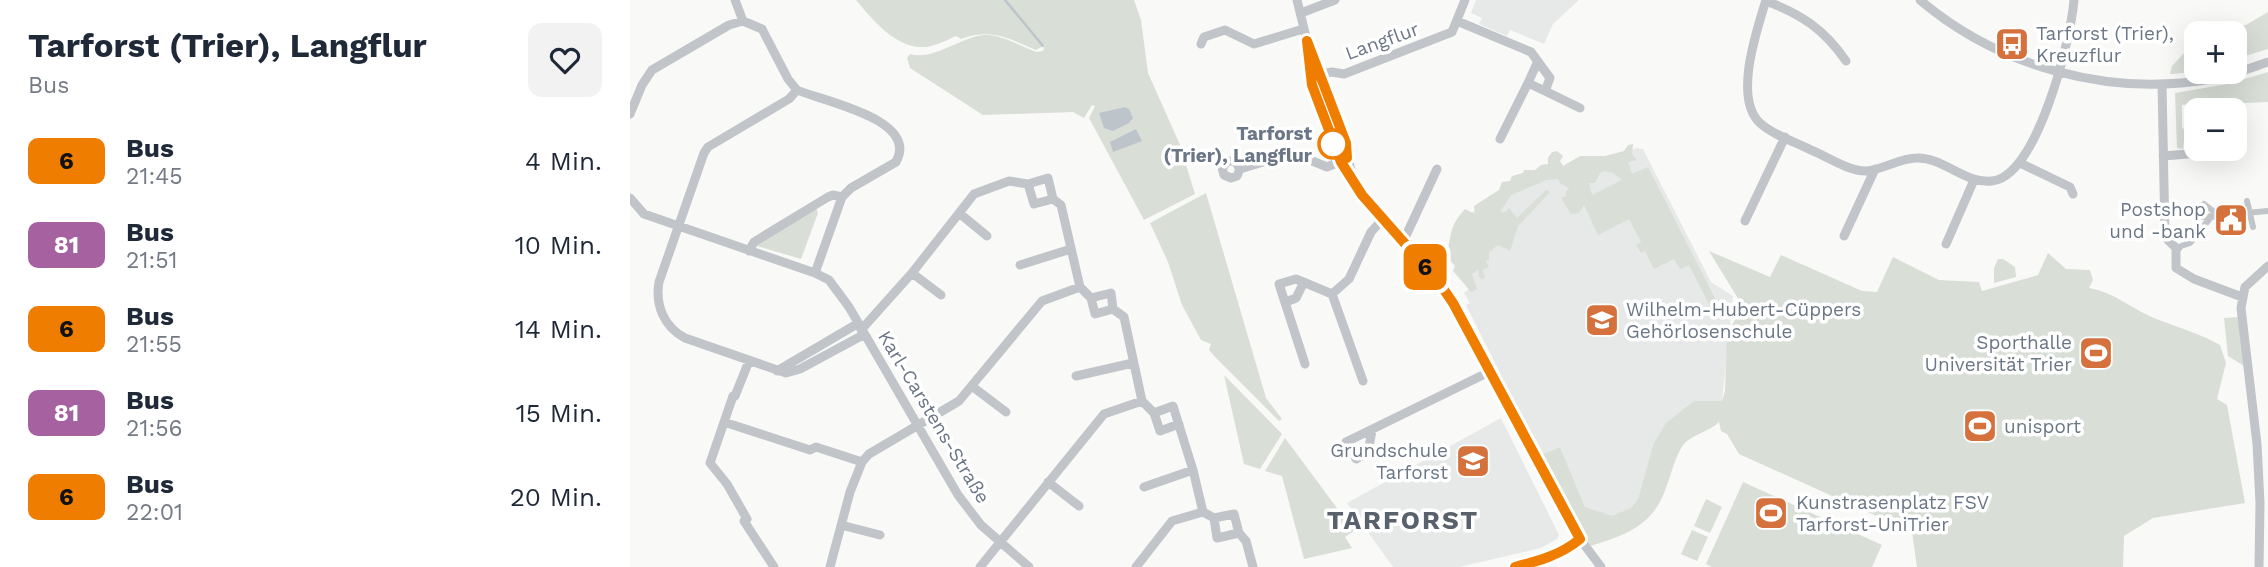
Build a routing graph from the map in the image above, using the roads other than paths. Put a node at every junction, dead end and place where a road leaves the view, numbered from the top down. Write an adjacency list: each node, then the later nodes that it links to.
1 (735, 0): 9 (street)
2 (1297, 0): 8 (street)
3 (1335, 0): 8 (street)
4 (1465, 0): 10 (street)
5 (1766, 0): 14 (street); 24 (street)
6 (1920, 0): 16 (street)
7 (2074, 0): 16 (street)
8 (1301, 13): 11 (street)
9 (743, 21): 20 (street); 23 (street)
10 (1457, 21): 13 (street); 17 (street, Langflur)
11 (1303, 29): 12 (street); 17 (street)
12 (1201, 44)
13 (1538, 61): 18 (street); 21 (street)
14 (1846, 61)
15 (2268, 62): 19 (street)
16 (2058, 71): 19 (street); 29 (street)
17 (1315, 75): 28 (street)
18 (1528, 83): 21 (street); 25 (street)
19 (2162, 84): 27 (street)
20 (797, 90): 36 (street); 47 (street)
21 (1545, 91): 22 (street)
22 (1580, 108)
23 (630, 114)
24 (1785, 137): 32 (street); 46 (street)
25 (1500, 139)
26 (2184, 154): 27 (street)
27 (2164, 156): 55 (street)
28 (1344, 160): 30 (street); 45 (street)
29 (2020, 163): 33 (street); 35 (street)
30 (1240, 169)
31 (1437, 169): 51 (street)
32 (1875, 169): 33 (street); 50 (street)
33 (1974, 180): 52 (street)
34 (1028, 184): 38 (street); 38 (street); 42 (street)
35 (2073, 194)
36 (842, 197): 54 (street); 58 (street)
37 (630, 198): 47 (street)
38 (1053, 199): 53 (street)
39 (2247, 201): 43 (street)
40 (2204, 204): 44 (street)
41 (2268, 211): 43 (street)
42 (959, 213): 49 (street); 59 (street)
43 (2248, 213): 44 (street); 48 (street)
44 (2209, 217): 55 (street)
45 (1383, 219): 51 (street); 62 (street)
46 (1745, 221)
47 (678, 227): 54 (street); 69 (street)
48 (2253, 227)
49 (987, 236)
50 (1844, 236)
51 (1403, 242): 72 (street)
52 (1946, 244)
53 (1071, 249): 56 (street); 61 (street)
54 (749, 251): 58 (street)
55 (2177, 251): 64 (street)
56 (1020, 265)
57 (2268, 266): 64 (street)
58 (815, 273): 68 (street, Karl-Carstens-Straße)
59 (912, 273): 63 (street); 68 (street)
60 (1304, 282): 62 (street); 66 (street); 66 (street)
61 (1080, 287): 65 (street); 75 (street)
62 (1332, 294): 74 (street)
63 (941, 295)
64 (2242, 297): 103 (street)
65 (1091, 298): 67 (street); 67 (street)
66 (1286, 302): 71 (street)
67 (1113, 309): 70 (street)
68 (860, 330): 69 (street); 81 (street, Karl-Carstens-Straße)
69 (749, 361): 79 (street)
70 (1133, 363): 73 (street); 76 (street)
71 (1305, 364)
72 (1491, 371): 82 (street); 93 (street)
73 (1076, 376)
74 (1363, 382)
75 (972, 387): 77 (street); 81 (street)
76 (1142, 401): 78 (street); 85 (street)
77 (1006, 412)
78 (1154, 413): 80 (street); 80 (street)
79 (724, 422): 83 (street); 95 (street)
80 (1179, 424): 84 (street)
81 (916, 426): 83 (street); 94 (street, Karl-Carstens-Straße)
82 (1372, 431)
83 (862, 462): 90 (street)
84 (1193, 470): 86 (street); 88 (street)
85 (1048, 482): 87 (street); 94 (street)
86 (1144, 487)
87 (1079, 506)
88 (1203, 512): 89 (street); 99 (street)
89 (1214, 518): 91 (street); 91 (street)
90 (841, 525): 92 (street); 96 (street)
91 (1239, 533): 100 (street)
92 (880, 536)
93 (1580, 539): 101 (street); 102 (street)
94 (999, 543): 97 (street); 98 (street, Karl-Carstens-Straße)
95 (774, 567)
96 (830, 567)
97 (980, 567)
98 (1029, 567)
99 (1136, 567)
100 (1253, 567)
101 (1514, 567)
102 (1601, 567)
103 (2259, 567)

